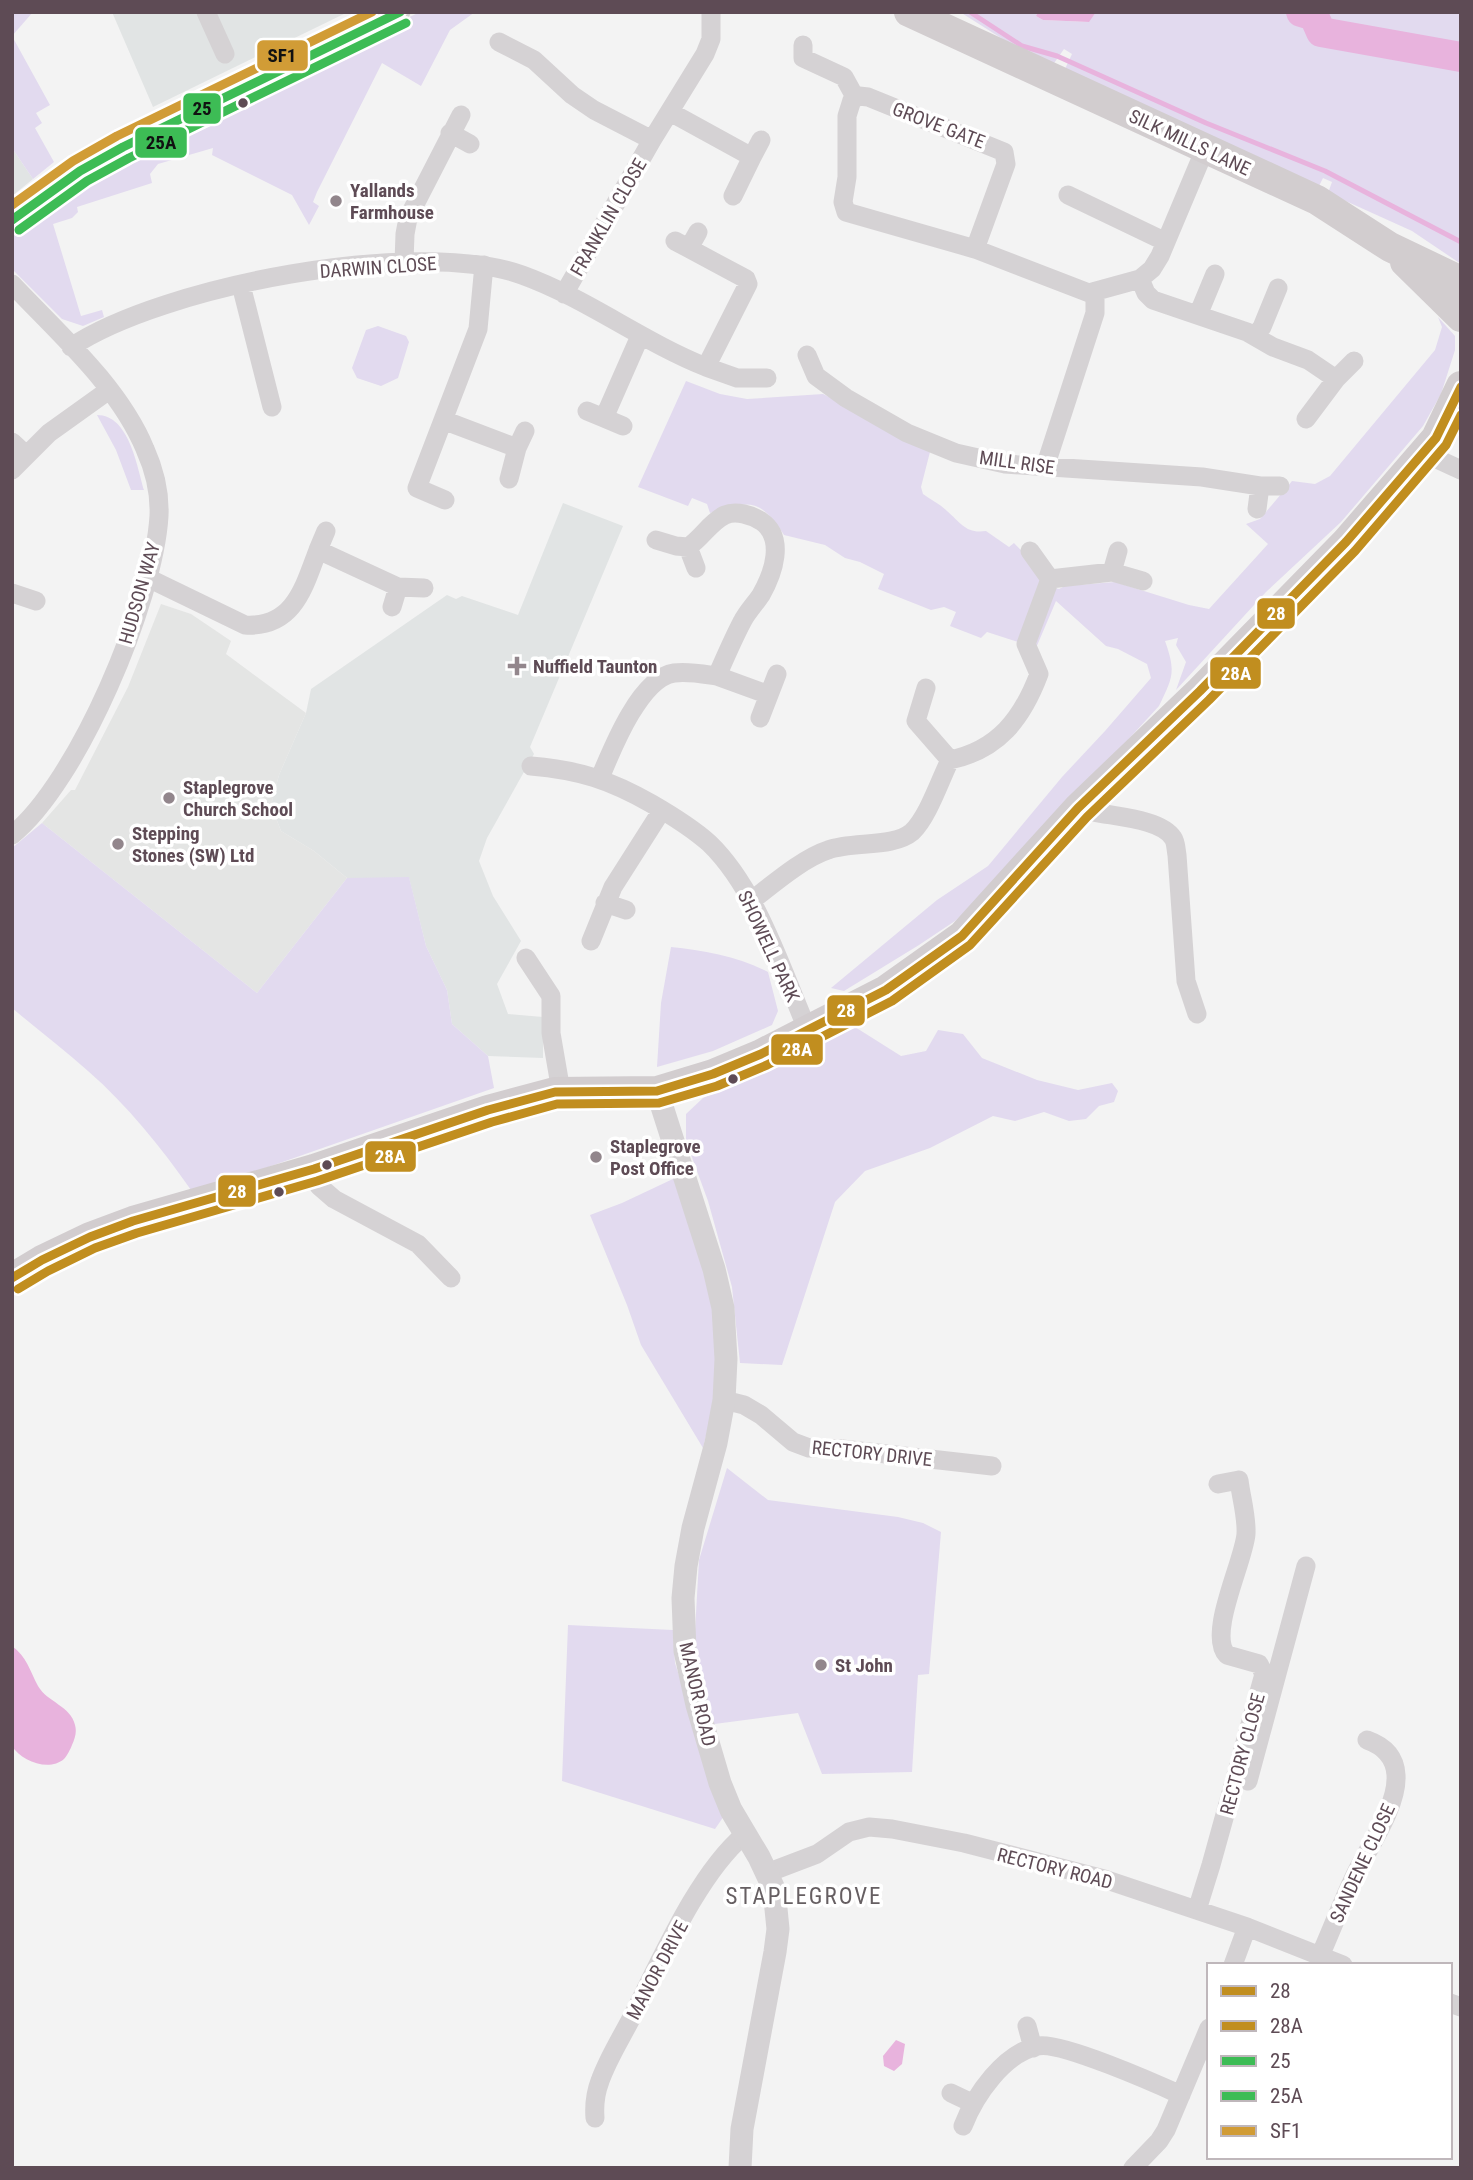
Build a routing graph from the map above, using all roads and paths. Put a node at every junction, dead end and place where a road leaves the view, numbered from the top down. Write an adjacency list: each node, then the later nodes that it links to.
1 (205, 12): 9 (street)
2 (711, 12): 11 (street, FRANKLIN CLOSE)
3 (909, 12): 8 (main road, SILK MILLS LANE)
4 (939, 12): 8 (main road, SILK MILLS LANE)
5 (393, 14): 19 (street)
6 (499, 42): 14 (street, FRANKLIN CLOSE)
7 (803, 45): 10 (street)
8 (984, 47): 16 (main road, SILK MILLS LANE)
9 (225, 54)
10 (855, 97): 23 (street); 23 (street, GROVE GATE)
11 (670, 112): 14 (street, FRANKLIN CLOSE); 18 (street)
12 (461, 115): 13 (street)
13 (450, 133): 15 (street); 24 (street)
14 (652, 140): 33 (street, FRANKLIN CLOSE)
15 (470, 144)
16 (1206, 149): 21 (street); 22 (main road, SILK MILLS LANE)
17 (1068, 195): 21 (street)
18 (733, 196)
19 (12, 220)
20 (687, 240): 41 (street)
21 (1166, 242): 27 (street)
22 (1390, 247): 28 (main road, SILK MILLS LANE); 35 (main road, SILK MILLS LANE)
23 (975, 249): 32 (street)
24 (404, 262): 25 (street, DARWIN CLOSE); 30 (street, DARWIN CLOSE)
25 (484, 265): 33 (street, DARWIN CLOSE); 49 (street)
26 (1214, 274): 34 (street)
27 (1140, 279): 32 (street); 34 (street)
28 (1461, 281)
29 (12, 284): 38 (street, HUDSON WAY)
30 (241, 285): 38 (street, DARWIN CLOSE); 46 (street)
31 (1278, 288): 37 (street)
32 (1095, 292): 53 (street)
33 (564, 294): 36 (street, DARWIN CLOSE)
34 (1198, 315): 37 (street)
35 (1461, 317)
36 (640, 336): 41 (street, DARWIN CLOSE); 50 (street)
37 (1255, 336): 43 (street)
38 (71, 347): 45 (street, HUDSON WAY)
39 (807, 355): 53 (street, MILL RISE)
40 (1354, 361): 43 (street)
41 (706, 367): 42 (street, DARWIN CLOSE)
42 (767, 378)
43 (1336, 379): 48 (street)
44 (1461, 386): 51 (main road)
45 (109, 390): 52 (street); 69 (street, HUDSON WAY)
46 (272, 407)
47 (1461, 417): 51 (main road)
48 (1306, 418)
49 (443, 420): 56 (street); 59 (street)
50 (623, 426)
51 (1431, 444): 55 (street); 83 (main road)
52 (19, 449): 54 (street)
53 (1042, 466): 57 (street, MILL RISE)
54 (12, 470)
55 (1461, 470)
56 (509, 479)
57 (1259, 486): 58 (street, MILL RISE); 60 (street)
58 (1280, 486)
59 (445, 500)
60 (1257, 509)
61 (326, 531): 64 (street)
62 (656, 540): 63 (street)
63 (688, 547): 67 (street); 76 (street)
64 (318, 550): 69 (street); 72 (street)
65 (1030, 551): 70 (street)
66 (1118, 551): 68 (street)
67 (696, 568)
68 (1112, 572): 70 (street); 71 (street)
69 (148, 578): 85 (street, HUDSON WAY)
70 (1050, 579): 80 (street)
71 (1143, 581)
72 (398, 587): 73 (street); 74 (street)
73 (424, 588)
74 (392, 607)
75 (777, 674): 78 (street)
76 (718, 676): 78 (street); 82 (street)
77 (926, 688): 80 (street)
78 (769, 695): 79 (street)
79 (760, 718)
80 (950, 760): 86 (street)
81 (531, 766): 82 (street, SHOWELL PARK)
82 (600, 778): 84 (street, SHOWELL PARK)
83 (1078, 808): 91 (street); 92 (main road)
84 (662, 810): 86 (street, SHOWELL PARK); 87 (street)
85 (12, 835)
86 (751, 901): 92 (street, SHOWELL PARK)
87 (605, 904): 88 (street); 89 (street)
88 (626, 910)
89 (591, 941)
90 (526, 958): 93 (street)
91 (1197, 1014)
92 (808, 1031): 94 (main road)
93 (561, 1091): 94 (main road); 95 (main road)
94 (657, 1091): 98 (street, MANOR ROAD)
95 (314, 1169): 96 (street); 97 (main road)
96 (451, 1278)
97 (12, 1279)
98 (724, 1401): 99 (street, RECTORY DRIVE); 103 (street, MANOR ROAD)
99 (992, 1466)
100 (1218, 1484): 105 (street, RECTORY CLOSE)
101 (1306, 1566): 105 (street)
102 (1367, 1740): 107 (street, SANDENE CLOSE)
103 (744, 1835): 104 (street, MANOR ROAD); 116 (street, MANOR DRIVE)
104 (767, 1873): 105 (street, RECTORY ROAD); 118 (street, MANOR ROAD)
105 (1203, 1912): 106 (street, RECTORY ROAD)
106 (1247, 1927): 107 (street, RECTORY ROAD); 108 (street)
107 (1320, 1956): 109 (street, RECTORY ROAD)
108 (1234, 1963)
109 (1338, 1963)
110 (1027, 2026): 112 (street)
111 (1207, 2033): 114 (street)
112 (1032, 2048): 114 (street); 115 (street)
113 (951, 2093): 115 (street)
114 (1181, 2095): 119 (street)
115 (972, 2103): 117 (street)
116 (595, 2118)
117 (963, 2126)
118 (740, 2168)
119 (1133, 2168)

